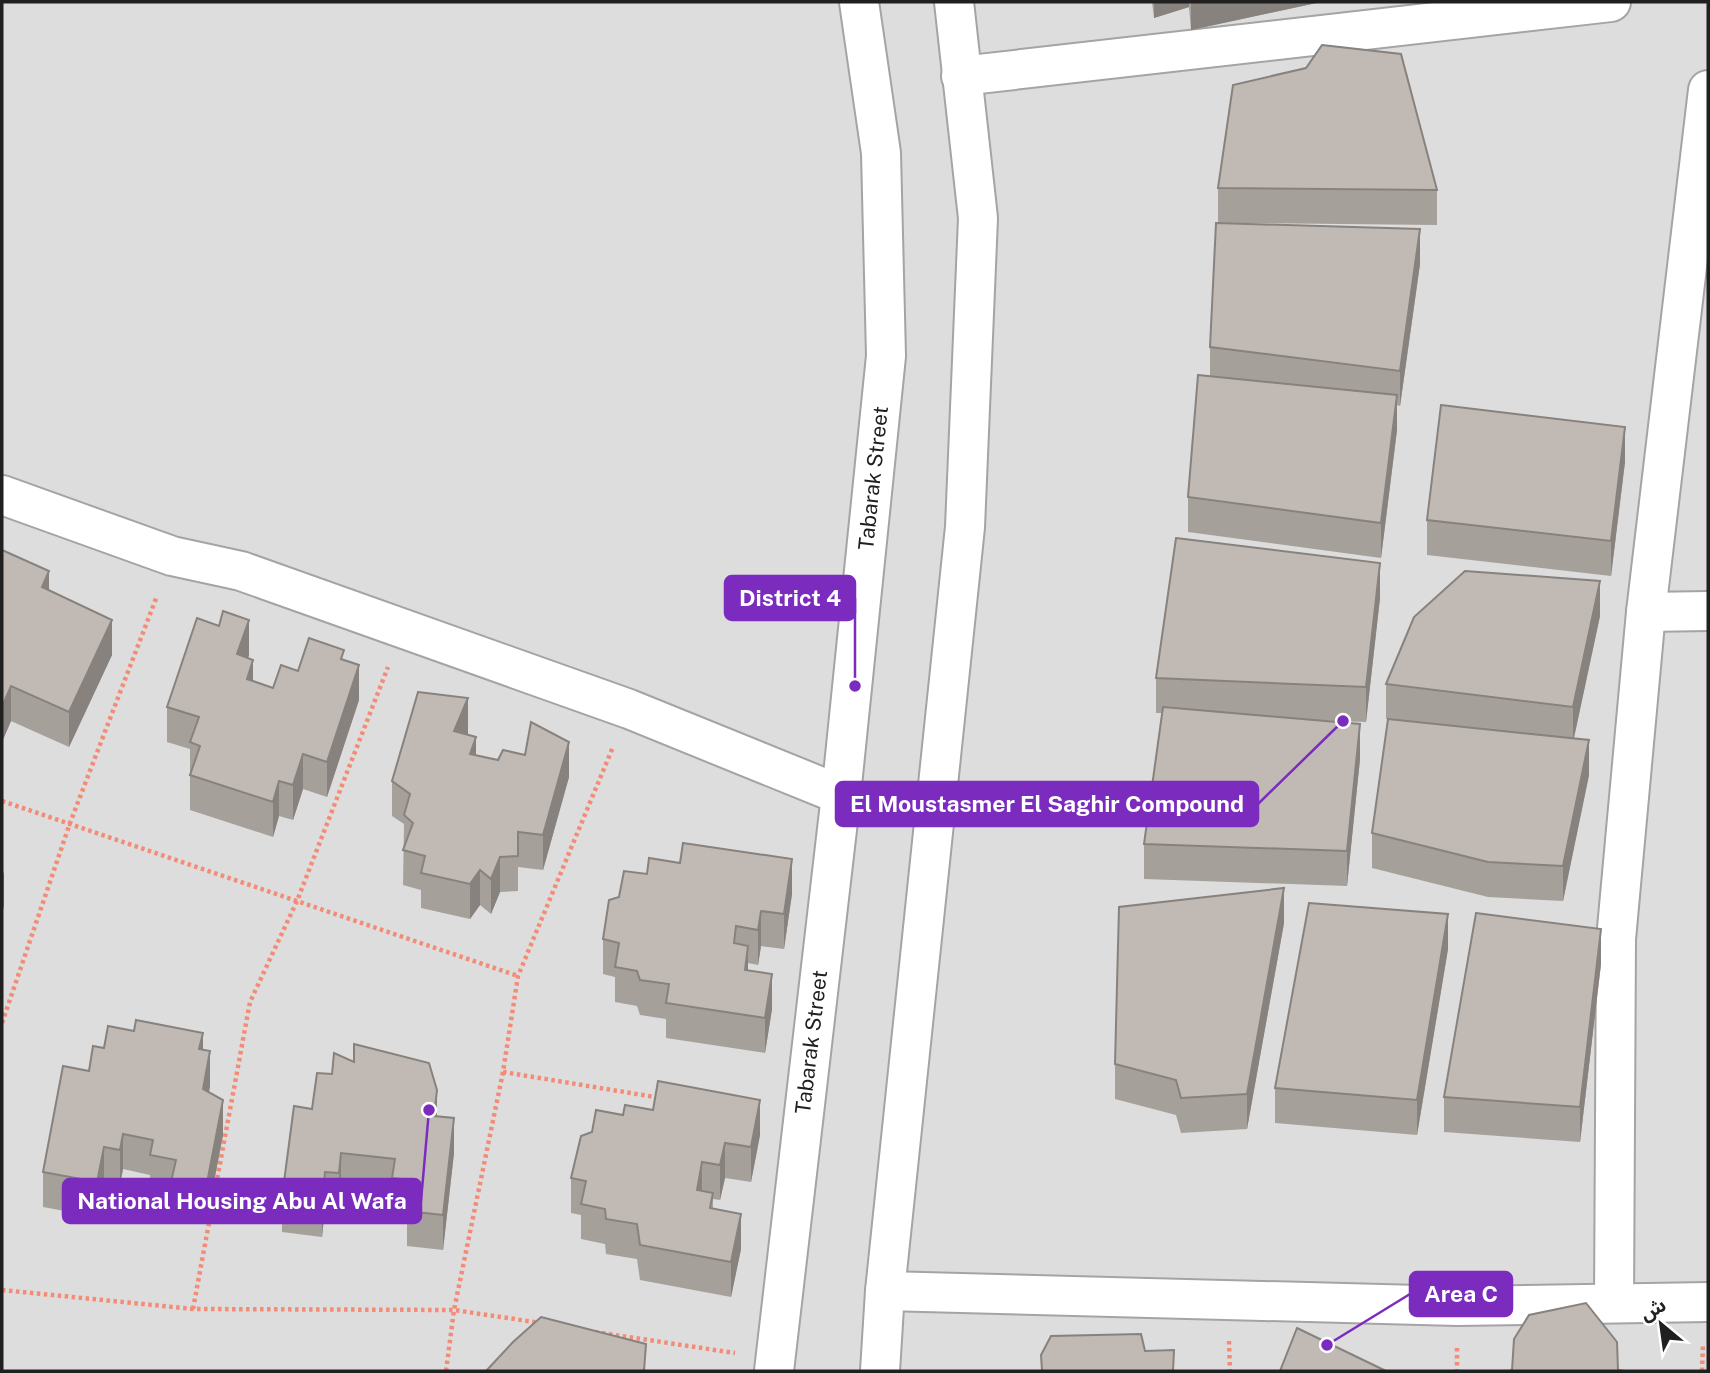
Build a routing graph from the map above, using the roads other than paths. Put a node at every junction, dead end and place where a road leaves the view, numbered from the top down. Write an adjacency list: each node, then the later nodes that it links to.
1 (859, 2): 9 (street, Tabarak Street)
2 (954, 2): 4 (street)
3 (1611, 2): 4 (street)
4 (961, 76): 10 (street)
5 (1708, 90): 8 (street)
6 (2, 495): 9 (street)
7 (1708, 611): 8 (street)
8 (1646, 612): 12 (street)
9 (841, 795): 13 (street, Tabarak Street)
10 (885, 1291): 12 (street); 14 (street)
11 (1708, 1302): 12 (street)
12 (1614, 1303)
13 (775, 1365)
14 (880, 1371)

